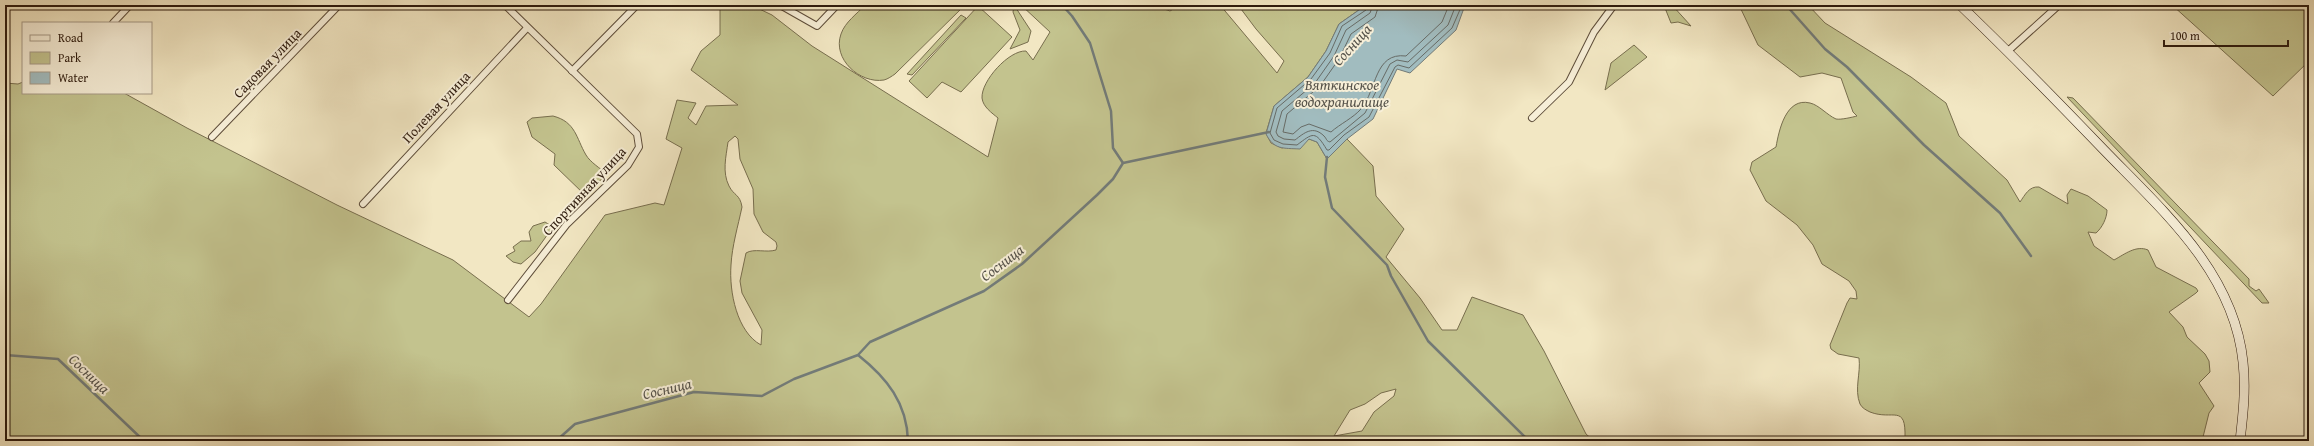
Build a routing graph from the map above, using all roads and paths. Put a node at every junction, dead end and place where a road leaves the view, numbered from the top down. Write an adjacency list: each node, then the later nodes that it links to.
1 (130, 5): 10 (street)
2 (339, 5): 15 (street, Садовая улица)
3 (505, 5): 11 (street)
4 (637, 5): 13 (street)
5 (780, 5): 6 (street)
6 (837, 5)
7 (1614, 5): 14 (street)
8 (1960, 5): 12 (street)
9 (2059, 5): 12 (street)
10 (114, 22)
11 (528, 28): 13 (street); 16 (street, Полевая улица)
12 (2008, 51): 18 (street)
13 (572, 71): 17 (street, Спортивная улица)
14 (1532, 118)
15 (212, 137)
16 (363, 204)
17 (508, 300)
18 (2239, 441)

